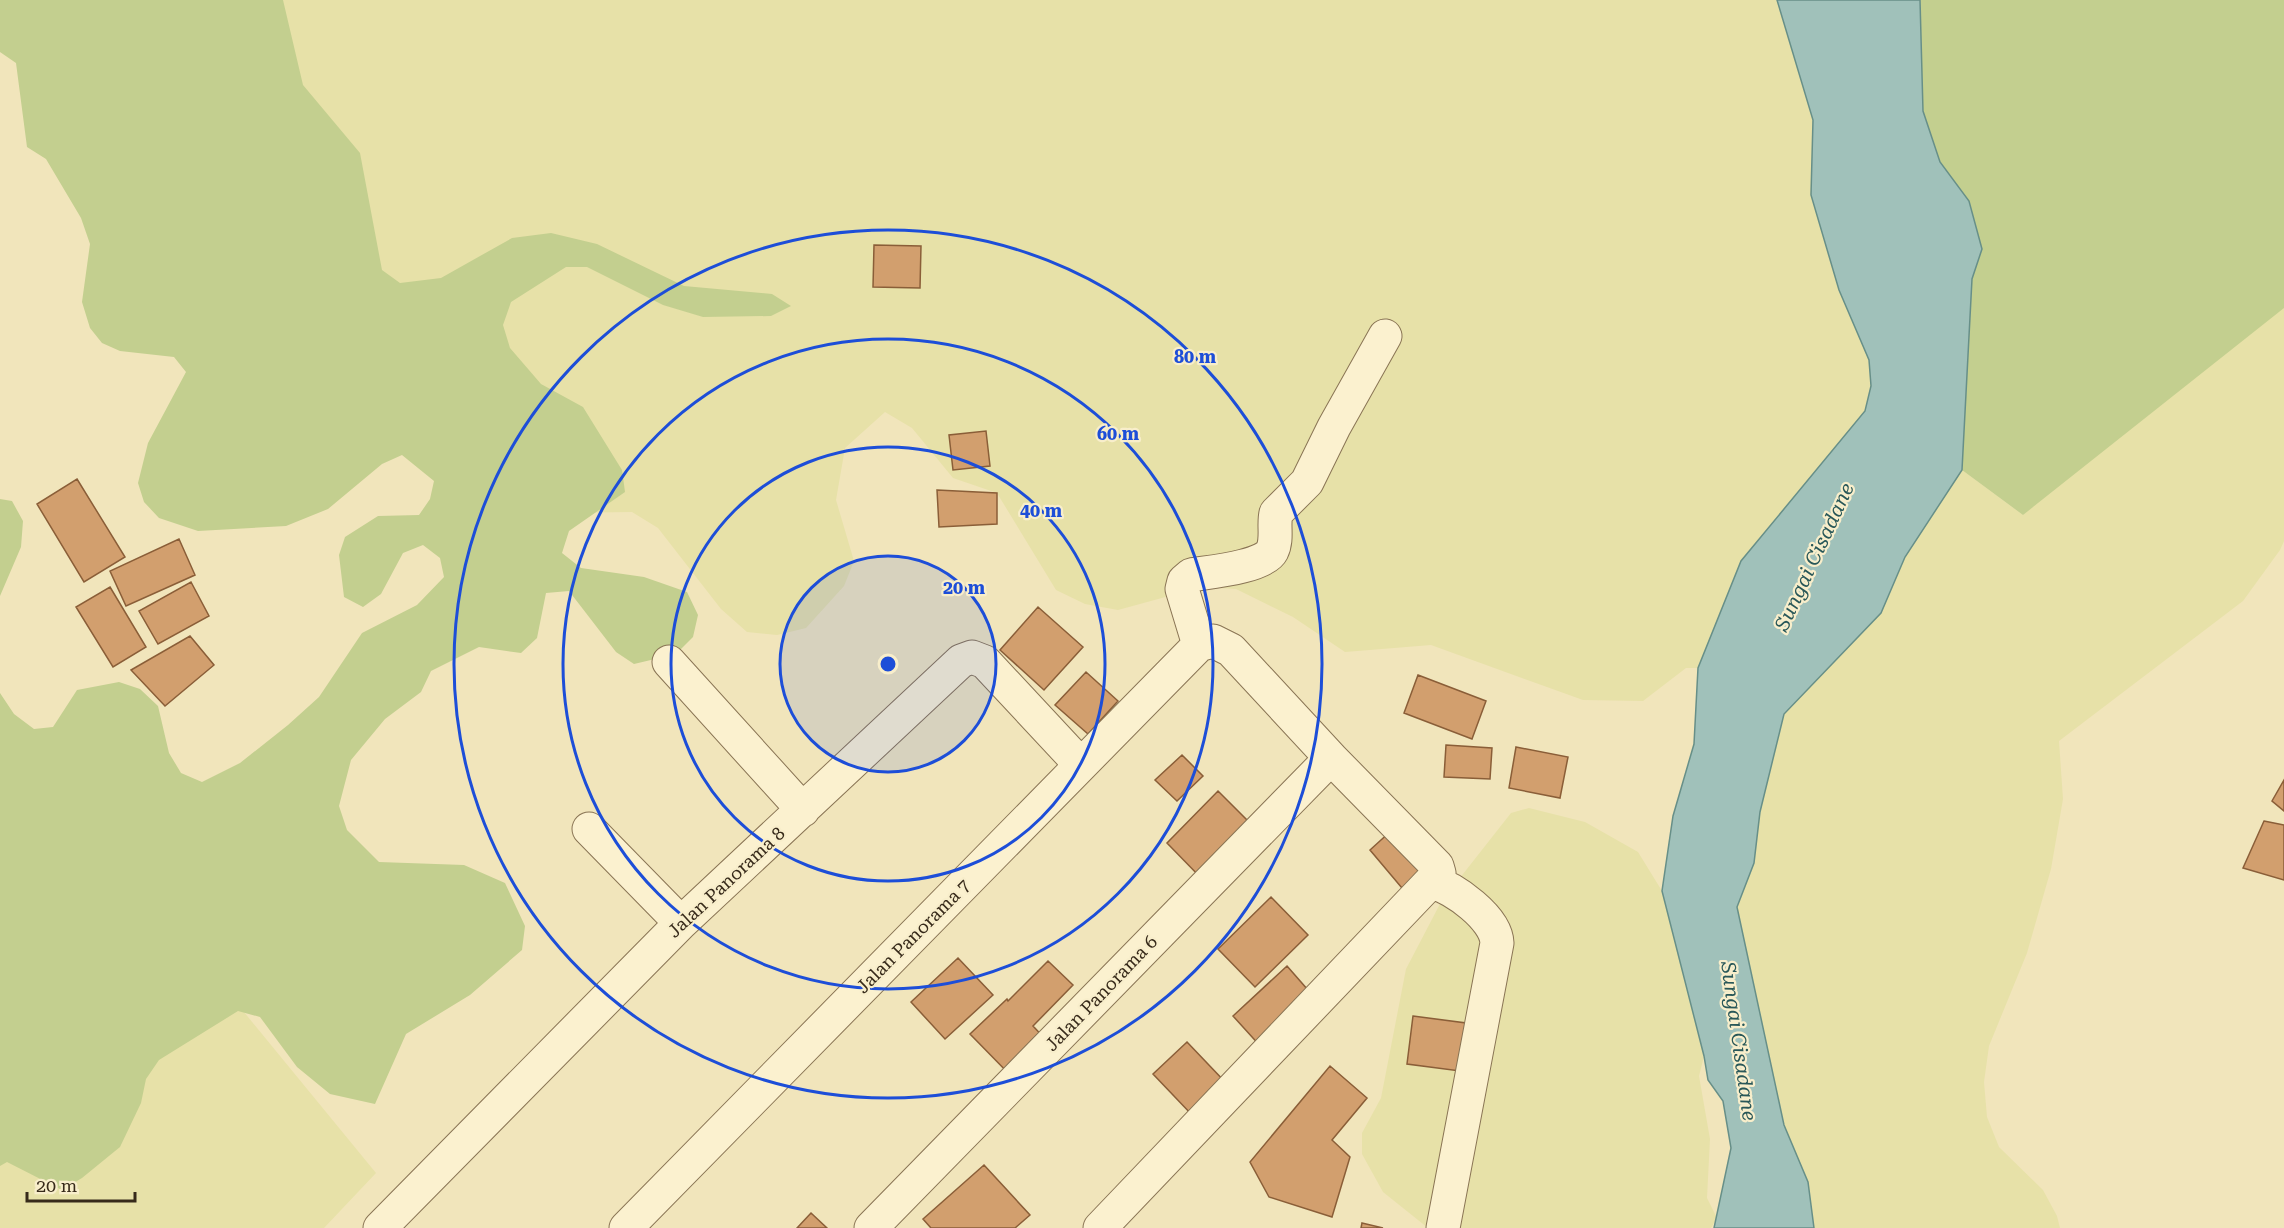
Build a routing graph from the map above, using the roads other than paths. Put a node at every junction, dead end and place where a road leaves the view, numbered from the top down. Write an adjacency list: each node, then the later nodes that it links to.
1 (1385, 336): 2 (street)
2 (1199, 645): 4 (street); 5 (street, Jalan Panorama 7)
3 (669, 662): 6 (street)
4 (1331, 758): 8 (street); 12 (street, Jalan Panorama 6)
5 (1081, 765): 6 (street, Jalan Panorama 8); 11 (street, Jalan Panorama 7)
6 (803, 810): 9 (street, Jalan Panorama 8)
7 (589, 829): 9 (street)
8 (1432, 882): 13 (street); 14 (street)
9 (681, 923): 10 (street, Jalan Panorama 8)
10 (380, 1228)
11 (626, 1228)
12 (871, 1228)
13 (1100, 1228)
14 (1443, 1228)

